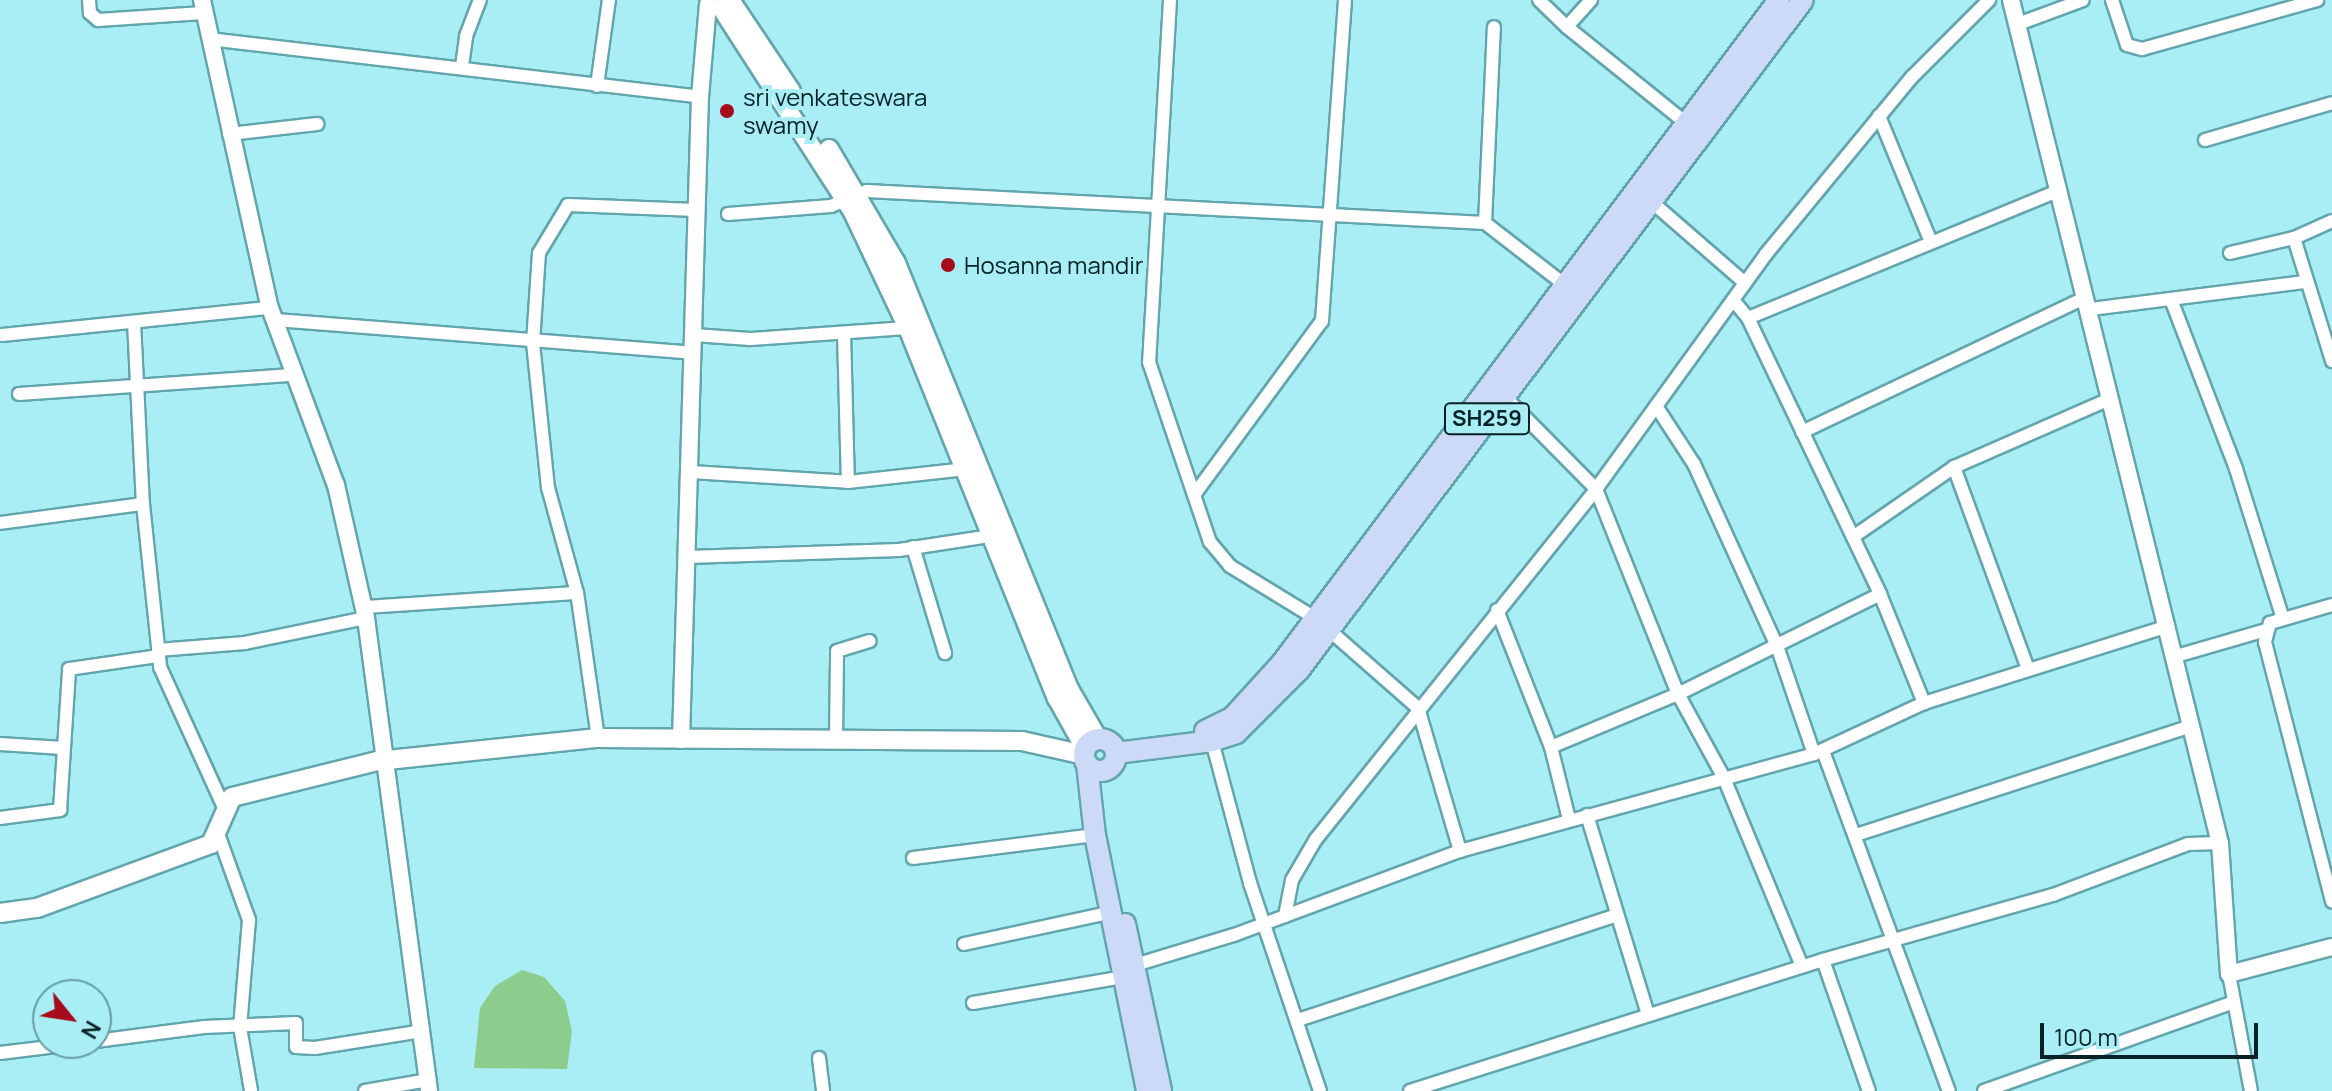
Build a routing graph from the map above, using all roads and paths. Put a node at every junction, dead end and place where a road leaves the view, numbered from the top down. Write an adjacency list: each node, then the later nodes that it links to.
1 (89, 0): 17 (street)
2 (480, 0): 22 (street)
3 (609, 0): 23 (street)
4 (1170, 0): 34 (street)
5 (1345, 0): 37 (street)
6 (1539, 0): 20 (street)
7 (1591, 0): 20 (street)
8 (1779, 0): 28 (main road, SH259)
9 (1803, 0): 33 (main road, SH259)
10 (1989, 0): 26 (street)
11 (2011, 0): 18 (street)
12 (2083, 0): 18 (street)
13 (2112, 0): 16 (street)
14 (2317, 0): 16 (street)
15 (719, 2): 24 (street); 32 (main road)
16 (2271, 6)
17 (202, 7): 21 (street)
18 (2018, 24): 31 (street)
19 (1494, 27): 39 (street)
20 (1567, 27): 28 (street)
21 (209, 39): 22 (street); 29 (street)
22 (462, 66): 23 (street)
23 (597, 86): 24 (street)
24 (700, 97): 35 (street)
25 (2332, 103): 30 (street)
26 (1879, 116): 41 (street); 44 (street)
27 (317, 124): 29 (street)
28 (1687, 124): 45 (main road, SH259)
29 (229, 134): 49 (street)
30 (2205, 140)
31 (2057, 191): 41 (street); 48 (street)
32 (853, 198): 34 (street); 36 (street); 52 (main road); 105 (main road)
33 (1653, 203): 44 (street); 62 (main road, SH259)
34 (1159, 204): 37 (street); 71 (street)
35 (697, 210): 55 (street); 56 (street)
36 (728, 214)
37 (1329, 215): 39 (street); 71 (street)
38 (2332, 221): 40 (street)
39 (1485, 223): 45 (street)
40 (2294, 238): 42 (street); 43 (street)
41 (1931, 242): 50 (street)
42 (2230, 253)
43 (2306, 282): 47 (street); 58 (street)
44 (1745, 283): 46 (street)
45 (1565, 285): 84 (main road, SH259)
46 (1733, 300): 50 (street); 64 (street)
47 (2172, 302): 48 (street); 83 (street)
48 (2088, 303): 63 (street); 65 (street)
49 (273, 314): 51 (street); 56 (street); 59 (street)
50 (1748, 318): 65 (street)
51 (134, 322): 54 (street); 60 (street)
52 (908, 328): 53 (street); 67 (main road)
53 (844, 333): 55 (street); 69 (street)
54 (2, 335)
55 (694, 335): 57 (street)
56 (533, 343): 57 (street); 78 (street)
57 (693, 353): 68 (street)
58 (2332, 361)
59 (292, 375): 60 (street); 82 (street)
60 (139, 387): 61 (street); 72 (street)
61 (19, 394)
62 (1504, 396): 70 (street); 84 (main road, SH259)
63 (2110, 399): 66 (street); 85 (street)
64 (1656, 406): 70 (street); 88 (street)
65 (1802, 432): 75 (street)
66 (1954, 467): 75 (street); 92 (street)
67 (966, 469): 69 (street); 74 (main road)
68 (691, 472): 69 (street); 77 (street)
69 (848, 482)
70 (1596, 489): 81 (street); 93 (street)
71 (1194, 495): 84 (street)
72 (143, 504): 73 (street); 89 (street)
73 (0, 523)
74 (991, 536): 76 (street); 105 (main road)
75 (1853, 537): 79 (street)
76 (913, 547): 77 (street); 90 (street)
77 (688, 557): 99 (street)
78 (577, 593): 82 (street); 97 (street)
79 (1880, 594): 88 (street); 94 (street)
80 (2332, 605): 83 (street)
81 (1497, 610): 95 (street); 102 (street)
82 (365, 613): 89 (street); 106 (street)
83 (2283, 619): 86 (street)
84 (1322, 624): 95 (street); 100 (main road, SH259); 105 (main road, SH259)
85 (2168, 626): 91 (street); 92 (street)
86 (2266, 630): 91 (street); 118 (street)
87 (869, 641): 98 (street)
88 (1777, 646): 93 (street); 104 (street)
89 (158, 653): 103 (street); 108 (street)
90 (945, 653)
91 (2176, 656): 96 (street)
92 (2028, 669): 94 (street)
93 (1678, 694): 102 (street); 107 (street)
94 (1924, 703): 104 (street)
95 (1418, 708): 116 (street); 122 (street)
96 (2192, 726): 114 (street); 115 (street)
97 (598, 738): 99 (main road); 106 (main road)
98 (836, 739): 99 (main road); 105 (main road)
99 (681, 740)
100 (1212, 741): 105 (main road, SH259); 123 (street)
101 (0, 744): 103 (street)
102 (1551, 747): 111 (street)
103 (63, 748): 110 (street)
104 (1819, 753): 107 (street); 114 (street)
105 (1097, 754): 113 (main road); 129 (main road)
106 (386, 760): 108 (main road); 136 (street)
107 (1724, 778): 109 (street); 128 (street)
108 (226, 812): 112 (main road)
109 (1587, 815): 111 (street); 121 (street)
110 (0, 818)
111 (1569, 819): 116 (street)
112 (217, 831): 119 (main road); 135 (street)
113 (1095, 835): 117 (street); 120 (main road)
114 (1856, 835): 124 (street)
115 (2220, 843): 124 (street); 130 (street)
116 (1460, 851): 122 (street)
117 (913, 858)
118 (2332, 901)
119 (0, 913)
120 (1109, 913): 125 (street); 129 (main road)
121 (1617, 915): 133 (street); 134 (street)
122 (1285, 916): 123 (street)
123 (1263, 924): 129 (street); 134 (street)
124 (1897, 941): 127 (street); 150 (street)
125 (964, 944)
126 (2332, 947): 130 (street)
127 (1823, 960): 128 (street); 149 (street)
128 (1802, 966): 133 (street)
129 (1129, 971): 132 (street); 146 (main road); 147 (main road)
130 (2229, 974): 131 (street)
131 (2234, 1002): 151 (street); 152 (street)
132 (973, 1003)
133 (1648, 1014): 142 (street)
134 (1298, 1020): 148 (street)
135 (240, 1027): 136 (street); 137 (street); 143 (street)
136 (422, 1031): 141 (street)
137 (112, 1039)
138 (32, 1049): 139 (street)
139 (0, 1053)
140 (819, 1058): 145 (street)
141 (428, 1086): 144 (street)
142 (1415, 1090)
143 (251, 1091)
144 (365, 1091)
145 (823, 1091)
146 (1147, 1091)
147 (1161, 1091)
148 (1320, 1091)
149 (1869, 1091)
150 (1949, 1091)
151 (1984, 1091)
152 (2251, 1091)

